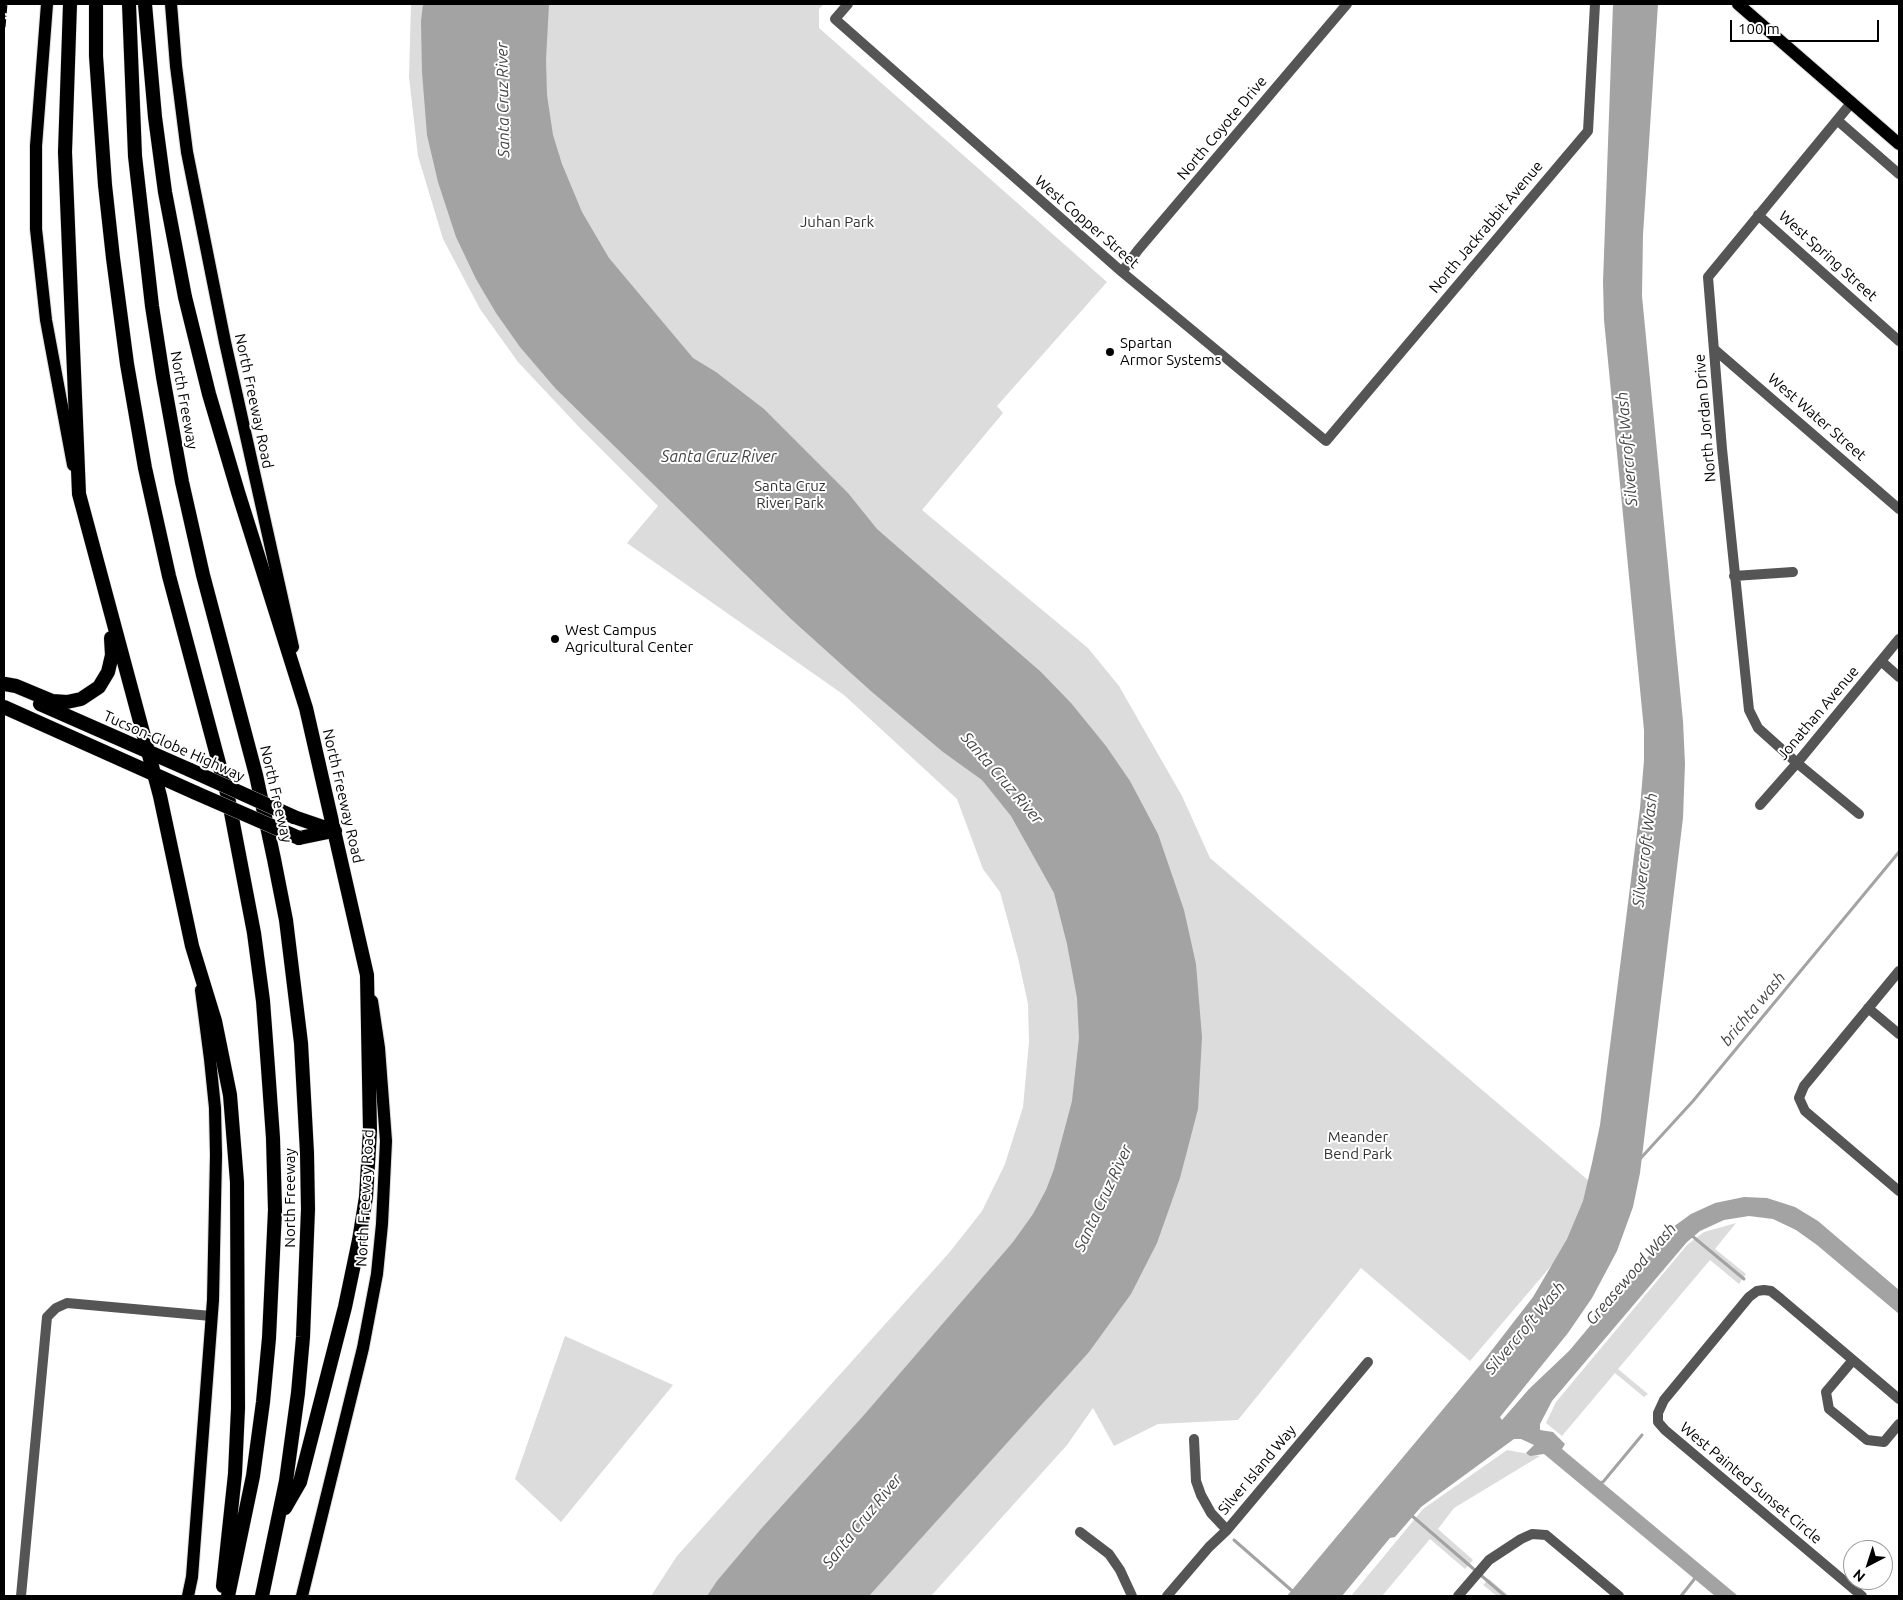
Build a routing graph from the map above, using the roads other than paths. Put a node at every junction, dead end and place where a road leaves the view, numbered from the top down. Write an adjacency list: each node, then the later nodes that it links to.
1 (47, 4): 20 (main road)
2 (70, 4): 20 (highway)
3 (96, 4): 55 (highway, North Freeway)
4 (129, 4): 49 (highway, North Freeway)
5 (145, 4): 30 (highway)
6 (171, 4): 30 (main road, North Freeway Road)
7 (848, 4): 16 (street, West Copper Street)
8 (1346, 4): 16 (street, North Coyote Drive)
9 (1596, 4): 19 (street, North Jackrabbit Avenue)
10 (1738, 4): 11 (main road)
11 (1852, 102): 12 (street, North Jordan Drive); 13 (main road)
12 (1837, 120): 14 (street); 15 (street, North Jordan Drive)
13 (1899, 144)
14 (1899, 174)
15 (1758, 214): 17 (street, West Spring Street); 18 (street, North Jordan Drive)
16 (1122, 272): 19 (street, West Copper Street)
17 (1899, 341)
18 (1714, 349): 21 (street, West Water Street); 23 (street, North Jordan Drive)
19 (1326, 440)
20 (78, 494): 24 (highway)
21 (1899, 508)
22 (1794, 572): 23 (street)
23 (1734, 576): 32 (street, North Jordan Drive)
24 (103, 586): 28 (highway); 31 (highway)
25 (1899, 639): 26 (street, Jonathan Avenue)
26 (1880, 661): 27 (street); 32 (street, Jonathan Avenue)
27 (1899, 677)
28 (4, 684): 31 (highway, Tucson-Globe Highway)
29 (4, 707): 33 (highway)
30 (306, 708): 36 (highway, North Freeway Road)
31 (147, 750): 33 (highway); 36 (highway, Tucson-Globe Highway, bridge)
32 (1797, 763): 34 (street, Jonathan Avenue); 35 (street, North Jordan Drive)
33 (153, 773): 36 (highway, bridge); 37 (highway)
34 (1760, 805)
35 (1859, 814)
36 (334, 830): 39 (highway, North Freeway Road)
37 (192, 946): 43 (main road); 54 (highway)
38 (1899, 971): 40 (street)
39 (367, 975): 49 (highway); 57 (main road, North Freeway Road)
40 (1868, 1008): 41 (street); 42 (street)
41 (1899, 1034)
42 (1899, 1191)
43 (211, 1316): 52 (street); 53 (main road)
44 (1853, 1360): 46 (street, West Painted Sunset Circle); 47 (street); 62 (street, West Painted Sunset Circle)
45 (1368, 1362): 50 (street, Silver Island Way)
46 (1899, 1399)
47 (1899, 1424)
48 (1194, 1439): 50 (street)
49 (279, 1517): 56 (highway, North Freeway)
50 (1227, 1530): 59 (street, Silver Island Way)
51 (1080, 1532): 58 (street)
52 (21, 1596)
53 (188, 1596)
54 (222, 1596)
55 (228, 1596)
56 (262, 1596)
57 (302, 1596)
58 (1132, 1596)
59 (1167, 1596)
60 (1458, 1596): 61 (street)
61 (1619, 1596)
62 (1862, 1596)

